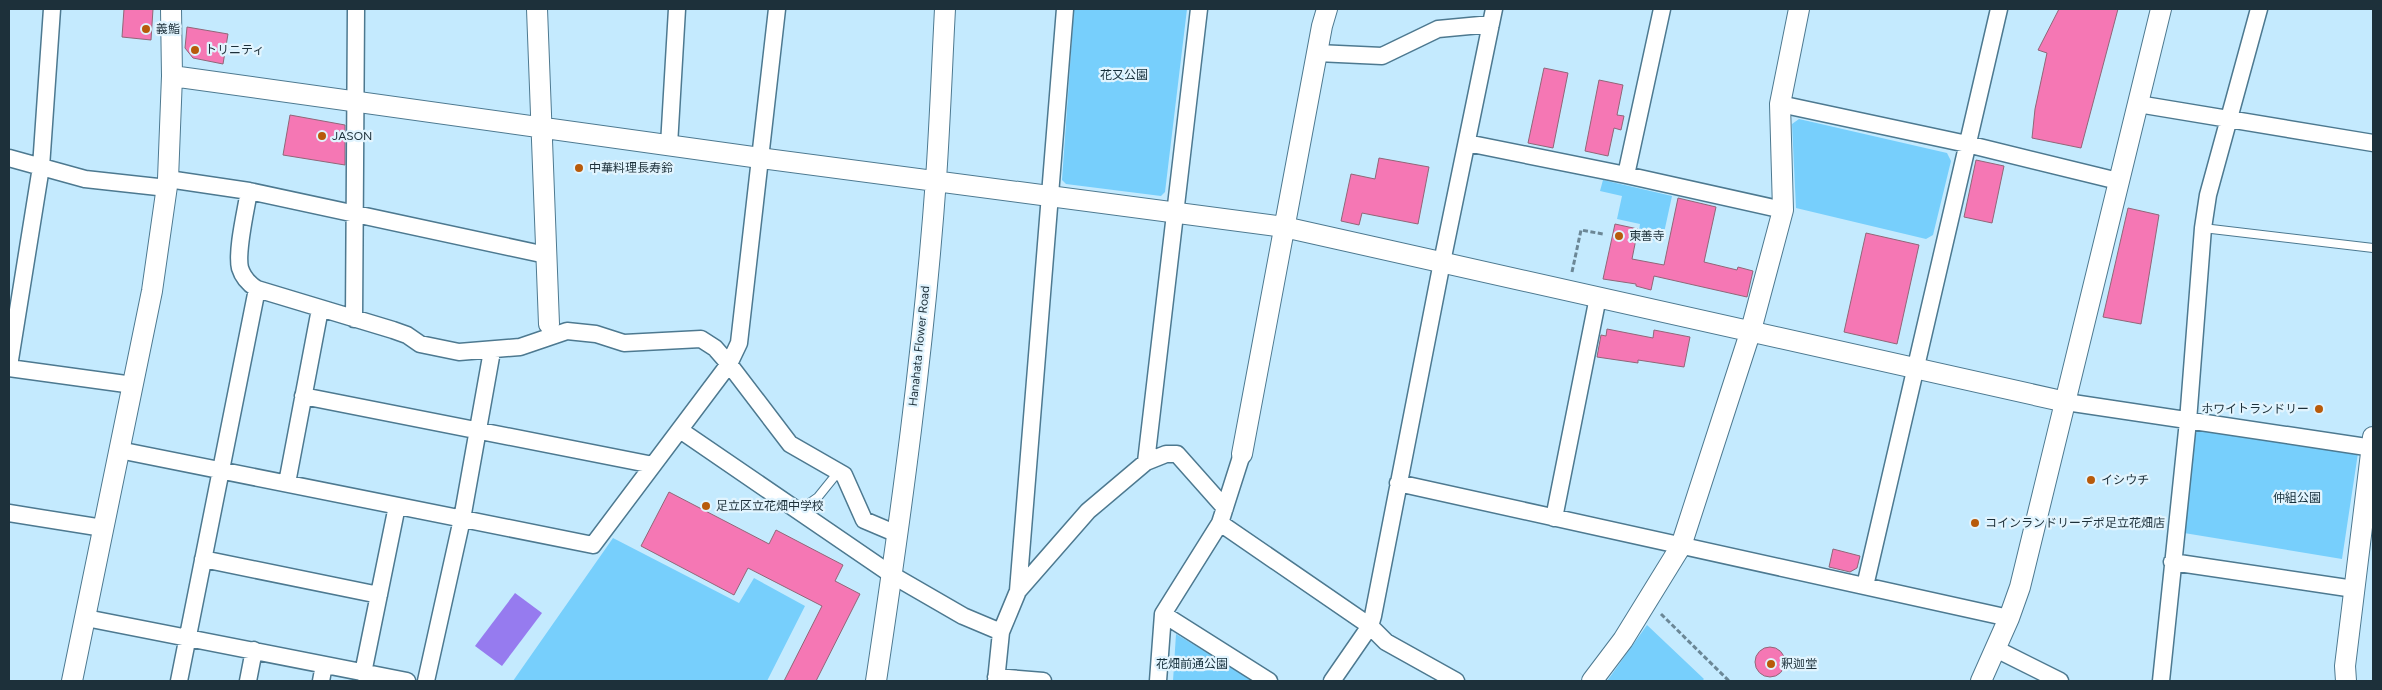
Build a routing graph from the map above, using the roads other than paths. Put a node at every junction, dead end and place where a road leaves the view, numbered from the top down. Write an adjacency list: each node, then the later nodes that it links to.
1 (52, 9): 30 (street)
2 (171, 9): 18 (street)
3 (356, 9): 19 (street)
4 (537, 9): 23 (street)
5 (677, 9): 27 (street)
6 (777, 9): 29 (street)
7 (946, 9): 32 (street, Hanahata Flower Road)
8 (1065, 9): 36 (street)
9 (1199, 9): 38 (street)
10 (1327, 9): 17 (street)
11 (1662, 9): 31 (street)
12 (1799, 9): 20 (street)
13 (1998, 9): 26 (street)
14 (2161, 9): 21 (street)
15 (2259, 9): 22 (street)
16 (1493, 16): 17 (street); 24 (street)
17 (1317, 53): 40 (street)
18 (172, 76): 19 (street); 34 (street)
19 (356, 100): 23 (street); 39 (street)
20 (1780, 104): 26 (street); 37 (street)
21 (2138, 104): 22 (street); 33 (street)
22 (2228, 119): 25 (street); 41 (street)
23 (541, 126): 27 (street); 43 (street)
24 (1467, 143): 31 (street); 44 (street)
25 (2373, 143)
26 (1967, 144): 33 (street); 54 (street)
27 (669, 145): 29 (street)
28 (9, 158): 30 (street)
29 (760, 158): 32 (street); 52 (street)
30 (41, 167): 34 (street); 53 (street)
31 (1626, 175): 37 (street)
32 (936, 179): 36 (street); 77 (street, Hanahata Flower Road)
33 (2118, 181): 57 (street)
34 (167, 184): 35 (street); 55 (street)
35 (249, 191): 39 (street); 45 (street)
36 (1050, 195): 38 (street); 84 (street)
37 (1783, 210): 50 (street)
38 (1176, 211): 40 (street); 64 (street)
39 (354, 213): 43 (street); 48 (street)
40 (1284, 226): 44 (street); 63 (street)
41 (2203, 228): 42 (lane); 58 (street)
42 (2373, 248)
43 (546, 255): 49 (street)
44 (1442, 262): 46 (street); 69 (street)
45 (257, 289): 47 (street); 66 (street)
46 (1598, 297): 50 (street); 74 (street)
47 (320, 309): 48 (street); 56 (street)
48 (354, 319): 51 (street)
49 (549, 330): 51 (street); 52 (street)
50 (1750, 330): 54 (street); 78 (street)
51 (492, 351): 60 (street)
52 (729, 364): 59 (street); 67 (street)
53 (9, 367): 55 (street)
54 (1916, 369): 57 (street); 82 (street)
55 (133, 385): 62 (street)
56 (303, 396): 60 (street); 68 (street)
57 (2066, 402): 58 (street); 88 (street)
58 (2188, 421): 61 (street); 80 (street)
59 (680, 430): 65 (street); 71 (street)
60 (477, 431): 65 (street); 75 (street)
61 (2373, 444): 83 (street)
62 (119, 450): 66 (street); 76 (street)
63 (1242, 454): 73 (street)
64 (1146, 462): 73 (street); 84 (street)
65 (653, 466): 75 (street)
66 (222, 470): 68 (street); 79 (street)
67 (839, 471): 71 (lane); 77 (street)
68 (287, 483): 70 (street)
69 (1398, 483): 74 (street); 89 (street)
70 (397, 506): 75 (street); 85 (street)
71 (798, 511): 81 (street)
72 (9, 513): 76 (street)
73 (1222, 516): 86 (street); 89 (street)
74 (1554, 518): 78 (street)
75 (462, 519): 102 (street)
76 (104, 528): 87 (street)
77 (897, 534): 81 (street, Hanahata Flower Road)
78 (1681, 546): 82 (street); 109 (street)
79 (203, 559): 85 (street); 91 (street)
80 (2172, 562): 83 (street); 112 (street)
81 (892, 574): 90 (street); 103 (street, Hanahata Flower Road)
82 (1865, 586): 88 (street)
83 (2354, 589): 113 (street)
84 (1018, 590): 90 (street)
85 (379, 595): 95 (street)
86 (1163, 614): 105 (street); 106 (street)
87 (86, 618): 91 (street); 97 (street)
88 (2009, 618): 92 (street)
89 (1370, 626): 107 (street); 108 (street)
90 (1001, 632): 96 (street)
91 (188, 637): 93 (street); 98 (street)
92 (1996, 649): 110 (street); 111 (street)
93 (254, 650): 94 (street); 99 (street)
94 (324, 665): 95 (street); 100 (street)
95 (364, 673): 101 (street)
96 (996, 679): 104 (street)
97 (72, 681)
98 (179, 681)
99 (248, 681)
100 (321, 681)
101 (407, 681)
102 (426, 681)
103 (876, 681)
104 (1043, 681)
105 (1158, 681)
106 (1269, 681)
107 (1332, 681)
108 (1456, 681)
109 (1592, 681)
110 (1981, 681)
111 (2060, 681)
112 (2161, 681)
113 (2346, 681)

